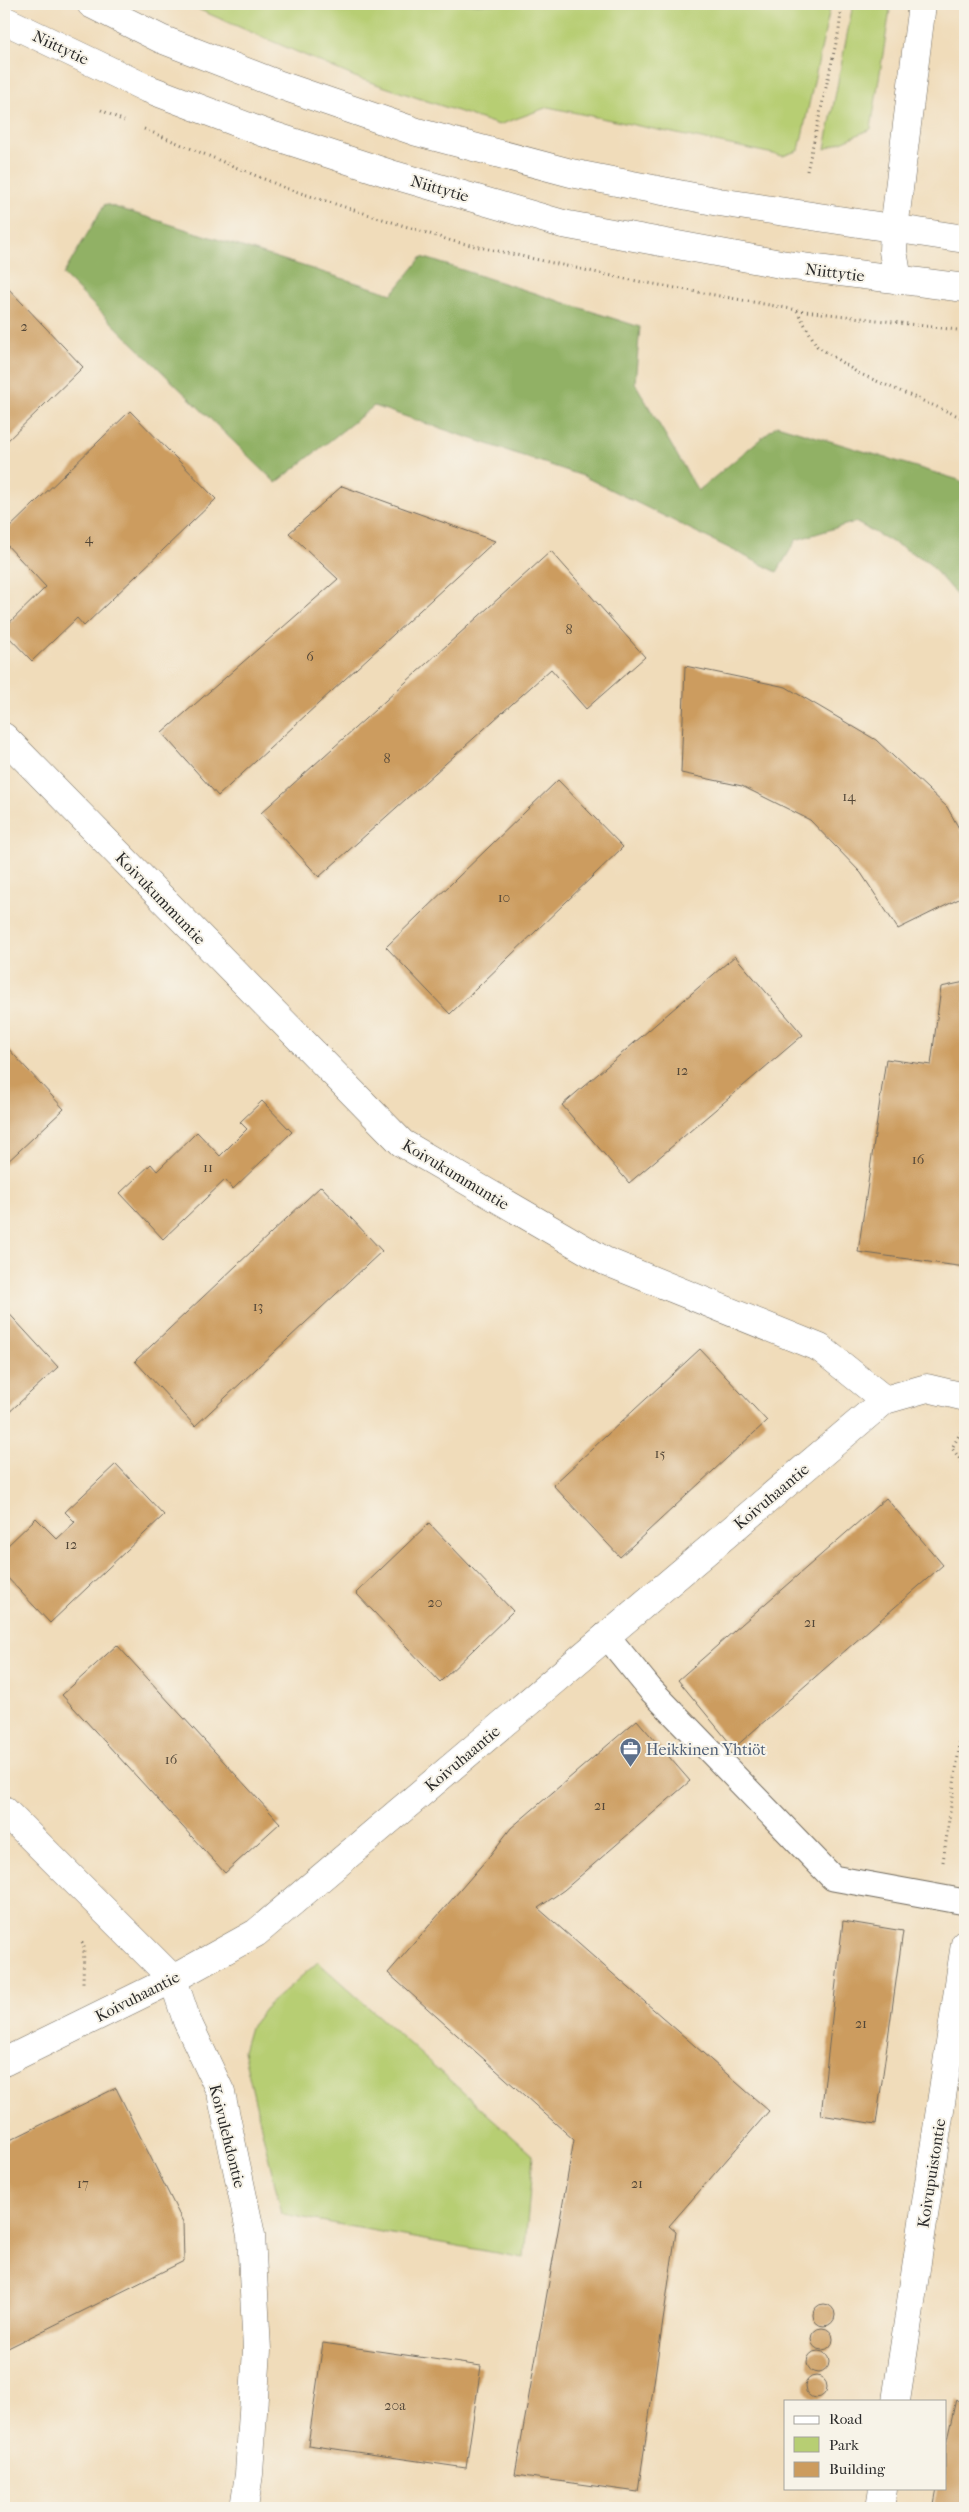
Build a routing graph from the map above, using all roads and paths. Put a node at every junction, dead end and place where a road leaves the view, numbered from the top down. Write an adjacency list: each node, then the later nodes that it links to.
1 (91, 4): 6 (main road)
2 (842, 4): 5 (path)
3 (922, 4): 6 (main road)
4 (4, 20): 8 (main road, Niittytie)
5 (807, 171)
6 (894, 229): 7 (main road); 8 (main road)
7 (965, 238)
8 (898, 280): 9 (main road, Niittytie)
9 (965, 288)
10 (796, 310): 11 (path)
11 (965, 419)
12 (4, 737): 14 (main road, Koivukummuntie)
13 (965, 1397): 14 (main road)
14 (884, 1400): 17 (main road, Koivuhaantie)
15 (965, 1425): 16 (path)
16 (965, 1466)
17 (606, 1635): 19 (lane); 22 (main road, Koivuhaantie)
18 (4, 1810): 22 (main road, Koivulehdontie)
19 (965, 1902)
20 (81, 1939): 23 (path)
21 (965, 1944): 25 (main road, Koivupuistontie)
22 (173, 1979): 23 (main road, Koivuhaantie); 27 (main road, Koivulehdontie)
23 (93, 2018): 24 (main road, Koivuhaantie)
24 (4, 2062)
25 (896, 2400)
26 (883, 2490): 28 (main road)
27 (244, 2508)
28 (880, 2508)

